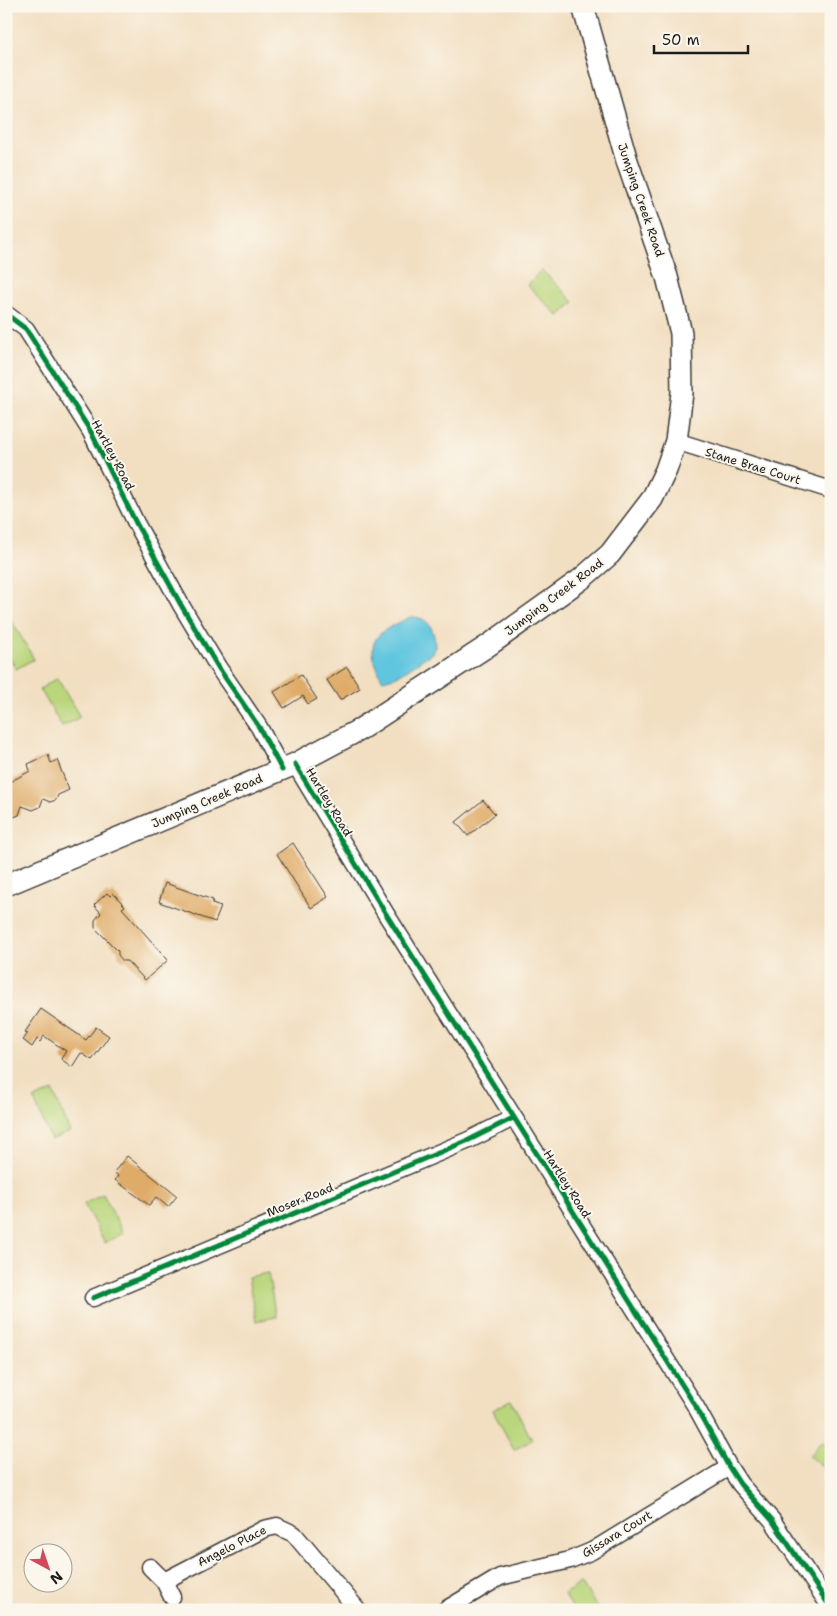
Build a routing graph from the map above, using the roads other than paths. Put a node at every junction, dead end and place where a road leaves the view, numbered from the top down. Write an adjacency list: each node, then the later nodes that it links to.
1 (582, 6): 3 (main road, Jumping Creek Road)
2 (6, 314): 5 (street, Hartley Road)
3 (676, 441): 4 (street, Stane Brae Court); 5 (main road, Jumping Creek Road)
4 (831, 490)
5 (288, 767): 6 (main road, Jumping Creek Road); 7 (street, Hartley Road)
6 (6, 885)
7 (514, 1118): 8 (street, Moser Road); 9 (street, Hartley Road)
8 (92, 1298)
9 (729, 1467): 13 (street, Hartley Road); 15 (street, Gissara Court)
10 (150, 1568): 11 (street)
11 (164, 1581): 12 (street); 14 (street, Angelo Place)
12 (172, 1597)
13 (831, 1608)
14 (358, 1610)
15 (445, 1610)

